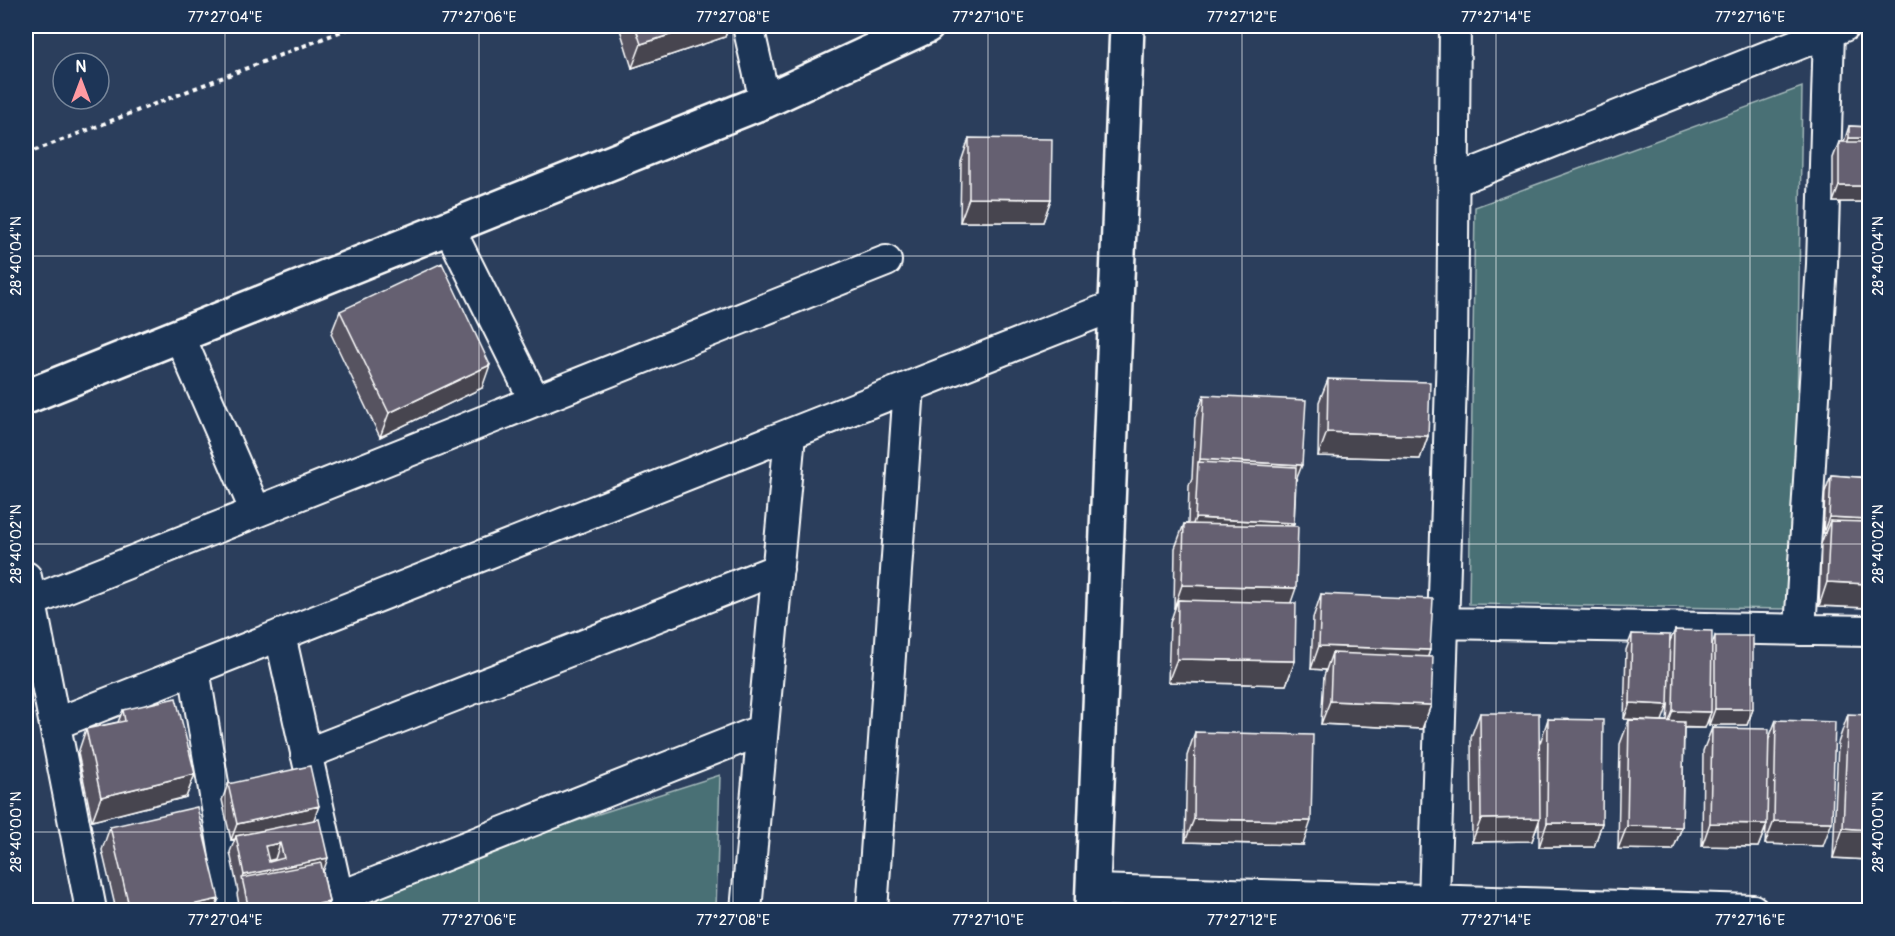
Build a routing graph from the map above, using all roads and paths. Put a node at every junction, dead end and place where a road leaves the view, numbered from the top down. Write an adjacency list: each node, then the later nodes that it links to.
1 (355, 26): 8 (path)
2 (748, 26): 7 (street)
3 (927, 26): 7 (street)
4 (1127, 26): 12 (street)
5 (1455, 26): 9 (street)
6 (1837, 29): 9 (street); 22 (street)
7 (765, 101): 10 (street)
8 (26, 154)
9 (1454, 181): 21 (street)
10 (449, 228): 13 (street); 16 (street)
11 (886, 261): 16 (street)
12 (1114, 306): 14 (street); 29 (street)
13 (179, 336): 15 (street); 18 (street)
14 (909, 387): 17 (street); 35 (street)
15 (26, 397)
16 (535, 401): 18 (street)
17 (790, 435): 19 (street); 24 (street)
18 (256, 512): 20 (street)
19 (778, 569): 27 (street); 28 (street)
20 (28, 590): 26 (street)
21 (1443, 623): 22 (street); 30 (street)
22 (1800, 630): 23 (street)
23 (1869, 631)
24 (280, 635): 25 (street); 28 (street)
25 (194, 669): 26 (street); 33 (street)
26 (55, 724): 32 (street)
27 (762, 730): 31 (street); 34 (street)
28 (306, 754): 31 (street)
29 (1093, 900): 30 (street)
30 (1434, 901): 36 (street)
31 (340, 904)
32 (91, 910)
33 (234, 910)
34 (746, 910)
35 (872, 910)
36 (1753, 910)

